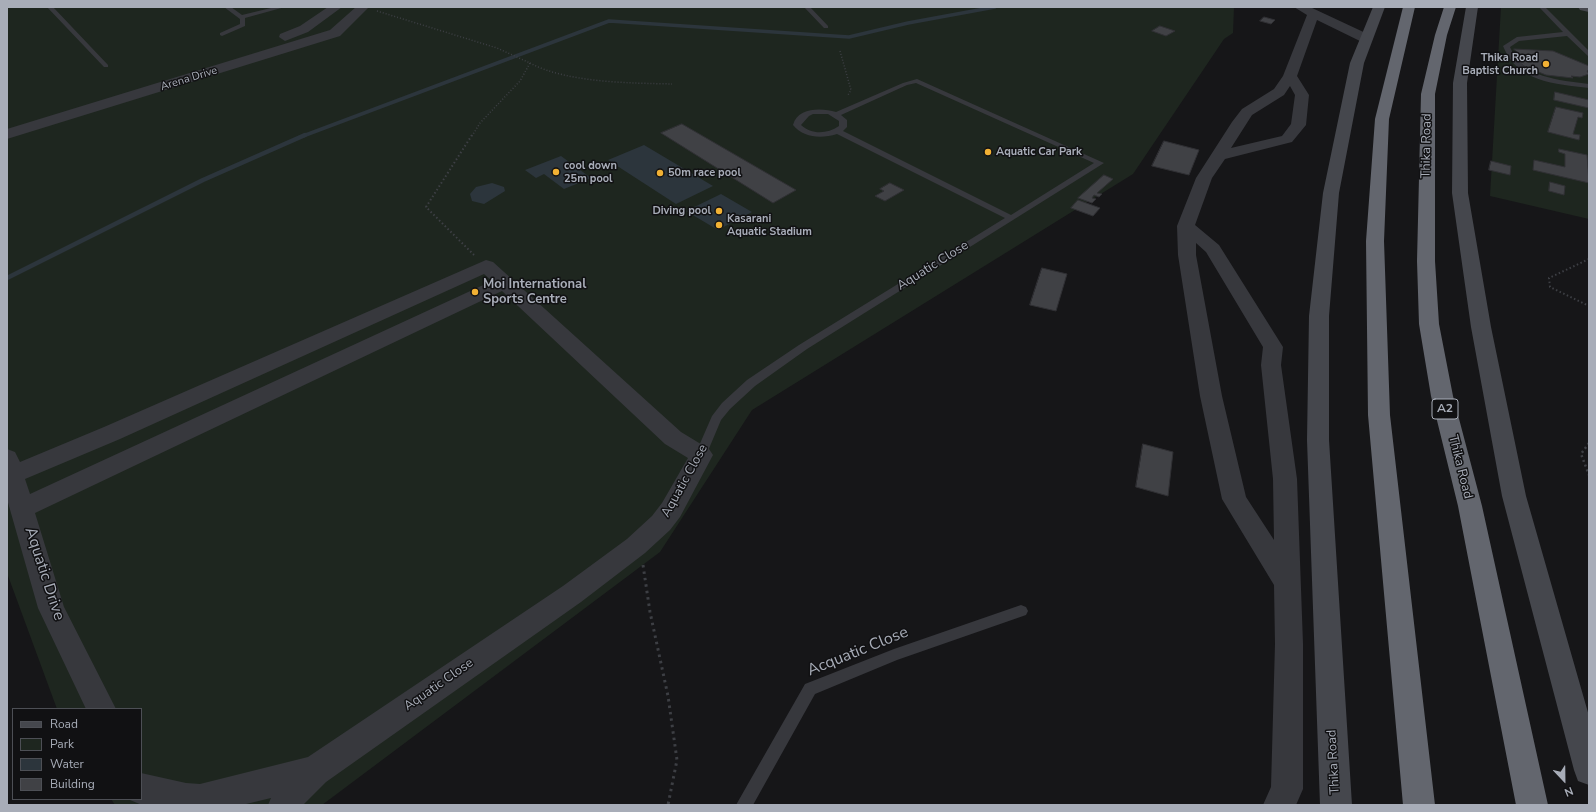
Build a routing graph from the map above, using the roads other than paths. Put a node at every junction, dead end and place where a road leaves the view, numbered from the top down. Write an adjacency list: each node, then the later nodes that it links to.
1 (50, 7): 21 (lane)
2 (227, 7): 15 (lane)
3 (282, 7): 15 (lane)
4 (336, 7): 25 (street, Arena Drive)
5 (807, 7): 16 (lane)
6 (1379, 7): 19 (main road, Thika Road)
7 (1409, 7): 51 (highway)
8 (1450, 7): 52 (highway, Thika Road / A2)
9 (1472, 7): 42 (main road)
10 (1542, 7): 18 (lane)
11 (1584, 7): 13 (main road)
12 (367, 8): 27 (street, Arena Drive)
13 (1589, 8)
14 (1306, 10): 19 (street); 22 (street)
15 (241, 18): 17 (lane)
16 (826, 27)
17 (222, 34)
18 (1567, 34): 20 (lane); 23 (lane)
19 (1367, 39): 50 (main road, Thika Road)
20 (1589, 55)
21 (106, 66)
22 (1290, 76): 28 (street); 28 (street)
23 (1589, 86)
24 (836, 115): 26 (lane); 26 (lane); 29 (lane, Aquatic Close)
25 (7, 122)
26 (837, 131): 29 (lane)
27 (7, 134)
28 (1220, 156): 30 (street)
29 (1011, 218): 36 (lane, Aquatic Close)
30 (1186, 226): 39 (street); 39 (street)
31 (504, 283): 32 (street); 33 (street); 36 (street)
32 (374, 316): 33 (street); 34 (street)
33 (391, 336): 35 (street)
34 (248, 372): 35 (street); 37 (street)
35 (266, 395): 38 (street)
36 (701, 455): 43 (street, Aquatic Close)
37 (9, 466): 38 (street, Aquatic Drive)
38 (23, 508): 41 (street, Aquatic Drive)
39 (1288, 584): 49 (street)
40 (1021, 611): 48 (lane, Acquatic Close)
41 (101, 708)
42 (1589, 770)
43 (315, 772): 44 (street, Aquatic Close); 47 (street, Aquatic Close)
44 (142, 789)
45 (142, 790): 46 (street)
46 (160, 805)
47 (284, 805)
48 (744, 805)
49 (1279, 805)
50 (1336, 805)
51 (1420, 805)
52 (1532, 805)

